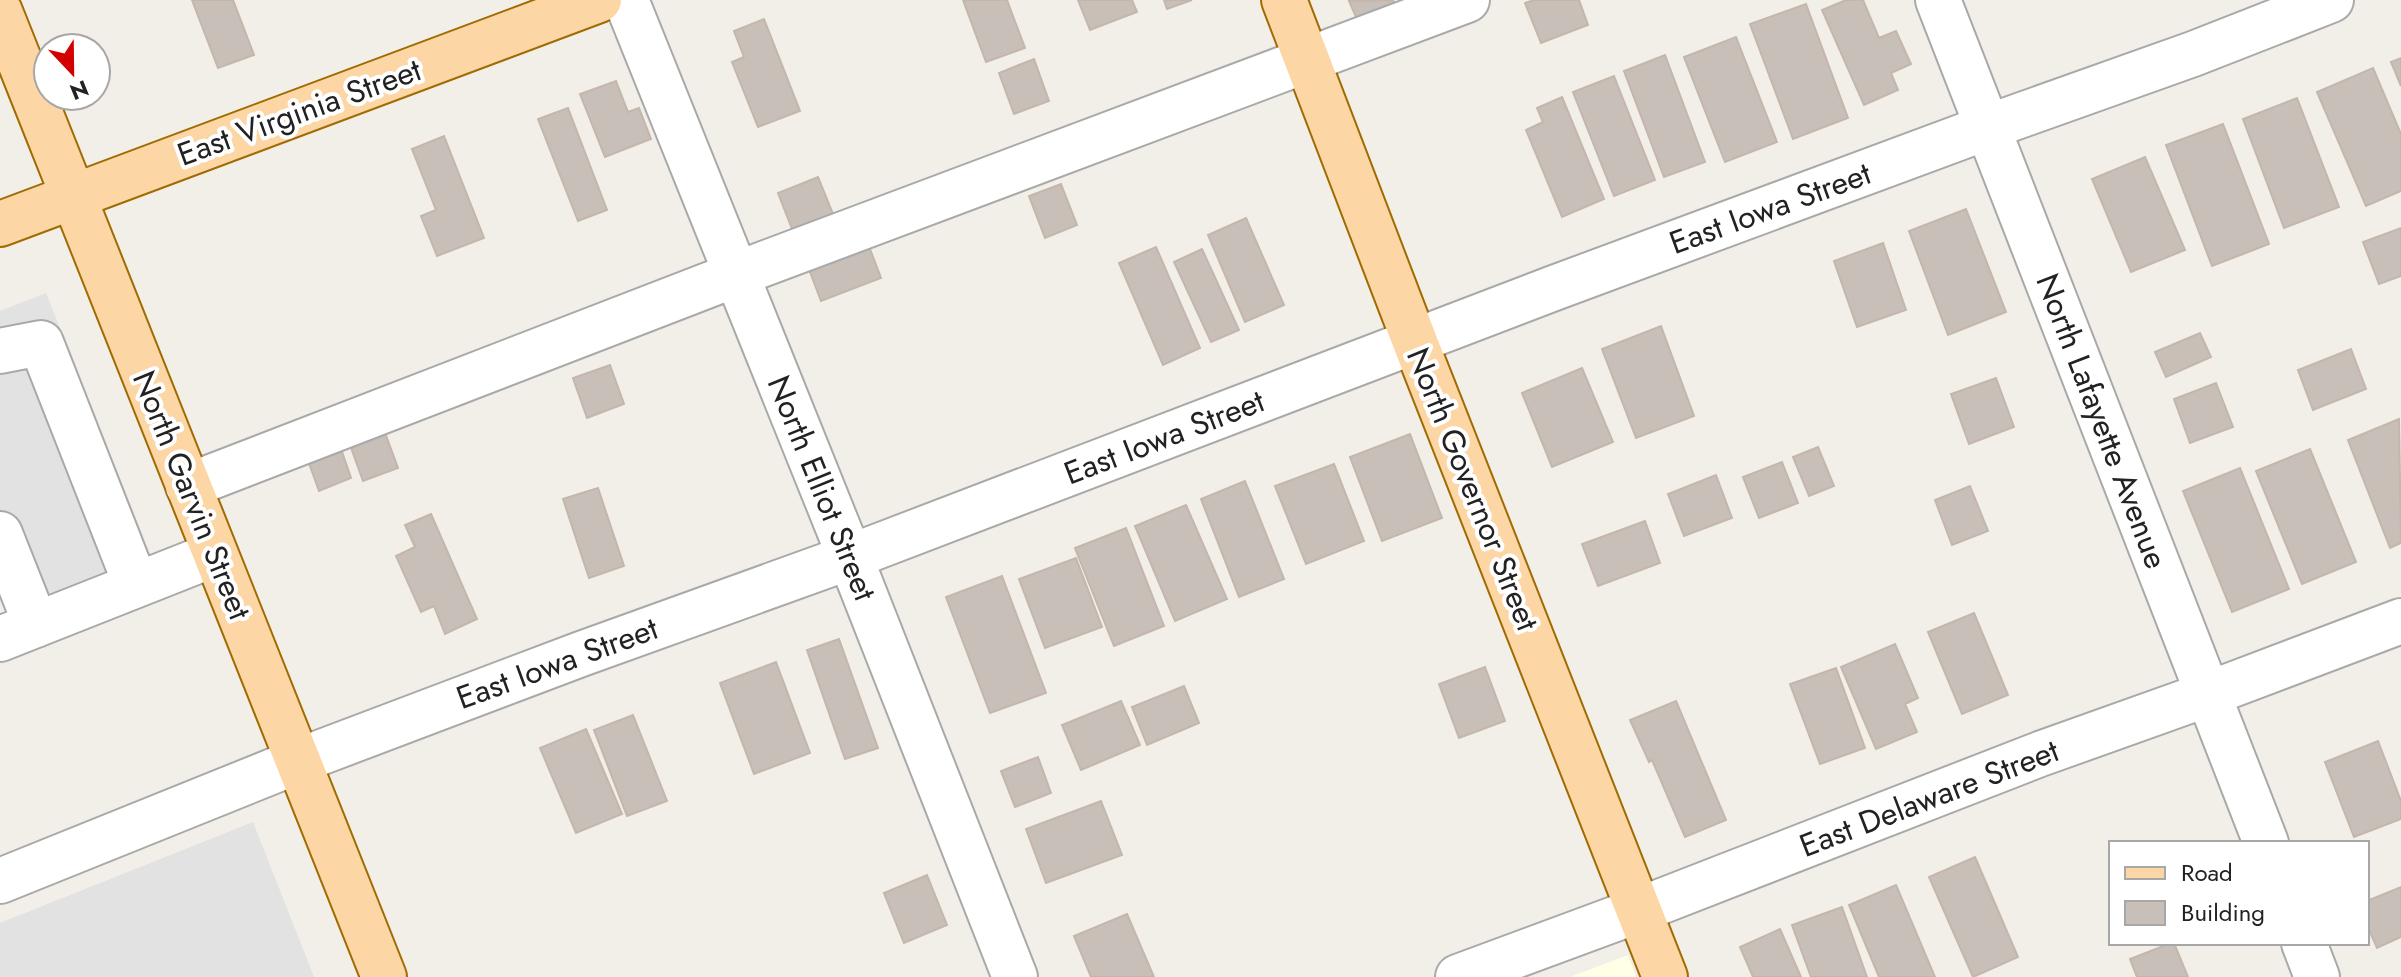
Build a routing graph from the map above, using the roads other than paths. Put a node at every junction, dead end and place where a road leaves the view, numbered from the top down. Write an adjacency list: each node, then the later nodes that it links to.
1 (599, 0): 10 (main road, East Virginia Street)
2 (626, 0): 12 (street, North Elliot Street)
3 (1284, 0): 8 (main road, North Governor Street)
4 (1467, 0): 8 (street)
5 (1938, 0): 9 (street, North Lafayette Avenue)
6 (2331, 0): 9 (street, East Iowa Street)
7 (0, 12): 10 (main road, North Garvin Street)
8 (1308, 60): 12 (street); 13 (main road, North Governor Street)
9 (1988, 127): 13 (street, East Iowa Street); 22 (street, North Lafayette Avenue)
10 (73, 196): 11 (main road, East Virginia Street); 15 (main road, North Garvin Street)
11 (0, 224)
12 (737, 274): 15 (street); 18 (street, North Elliot Street)
13 (1415, 342): 18 (street, East Iowa Street); 26 (main road, North Governor Street)
14 (0, 351): 19 (street)
15 (188, 486): 17 (main road, North Garvin Street)
16 (0, 534): 21 (street)
17 (215, 554): 19 (street); 23 (main road, North Garvin Street)
18 (850, 557): 23 (street, East Iowa Street); 29 (street, North Elliot Street)
19 (136, 585): 21 (street)
20 (2401, 621): 22 (street, East Delaware Street)
21 (18, 632)
22 (2208, 694): 24 (street, North Lafayette Avenue); 26 (street, East Delaware Street)
23 (298, 761): 25 (street, East Iowa Street); 28 (main road, North Garvin Street)
24 (2265, 841)
25 (0, 881)
26 (1639, 910): 30 (street, East Delaware Street); 31 (main road, North Governor Street)
27 (2305, 945): 32 (street)
28 (384, 977)
29 (1015, 977)
30 (1458, 977)
31 (1665, 977)
32 (2317, 977)

